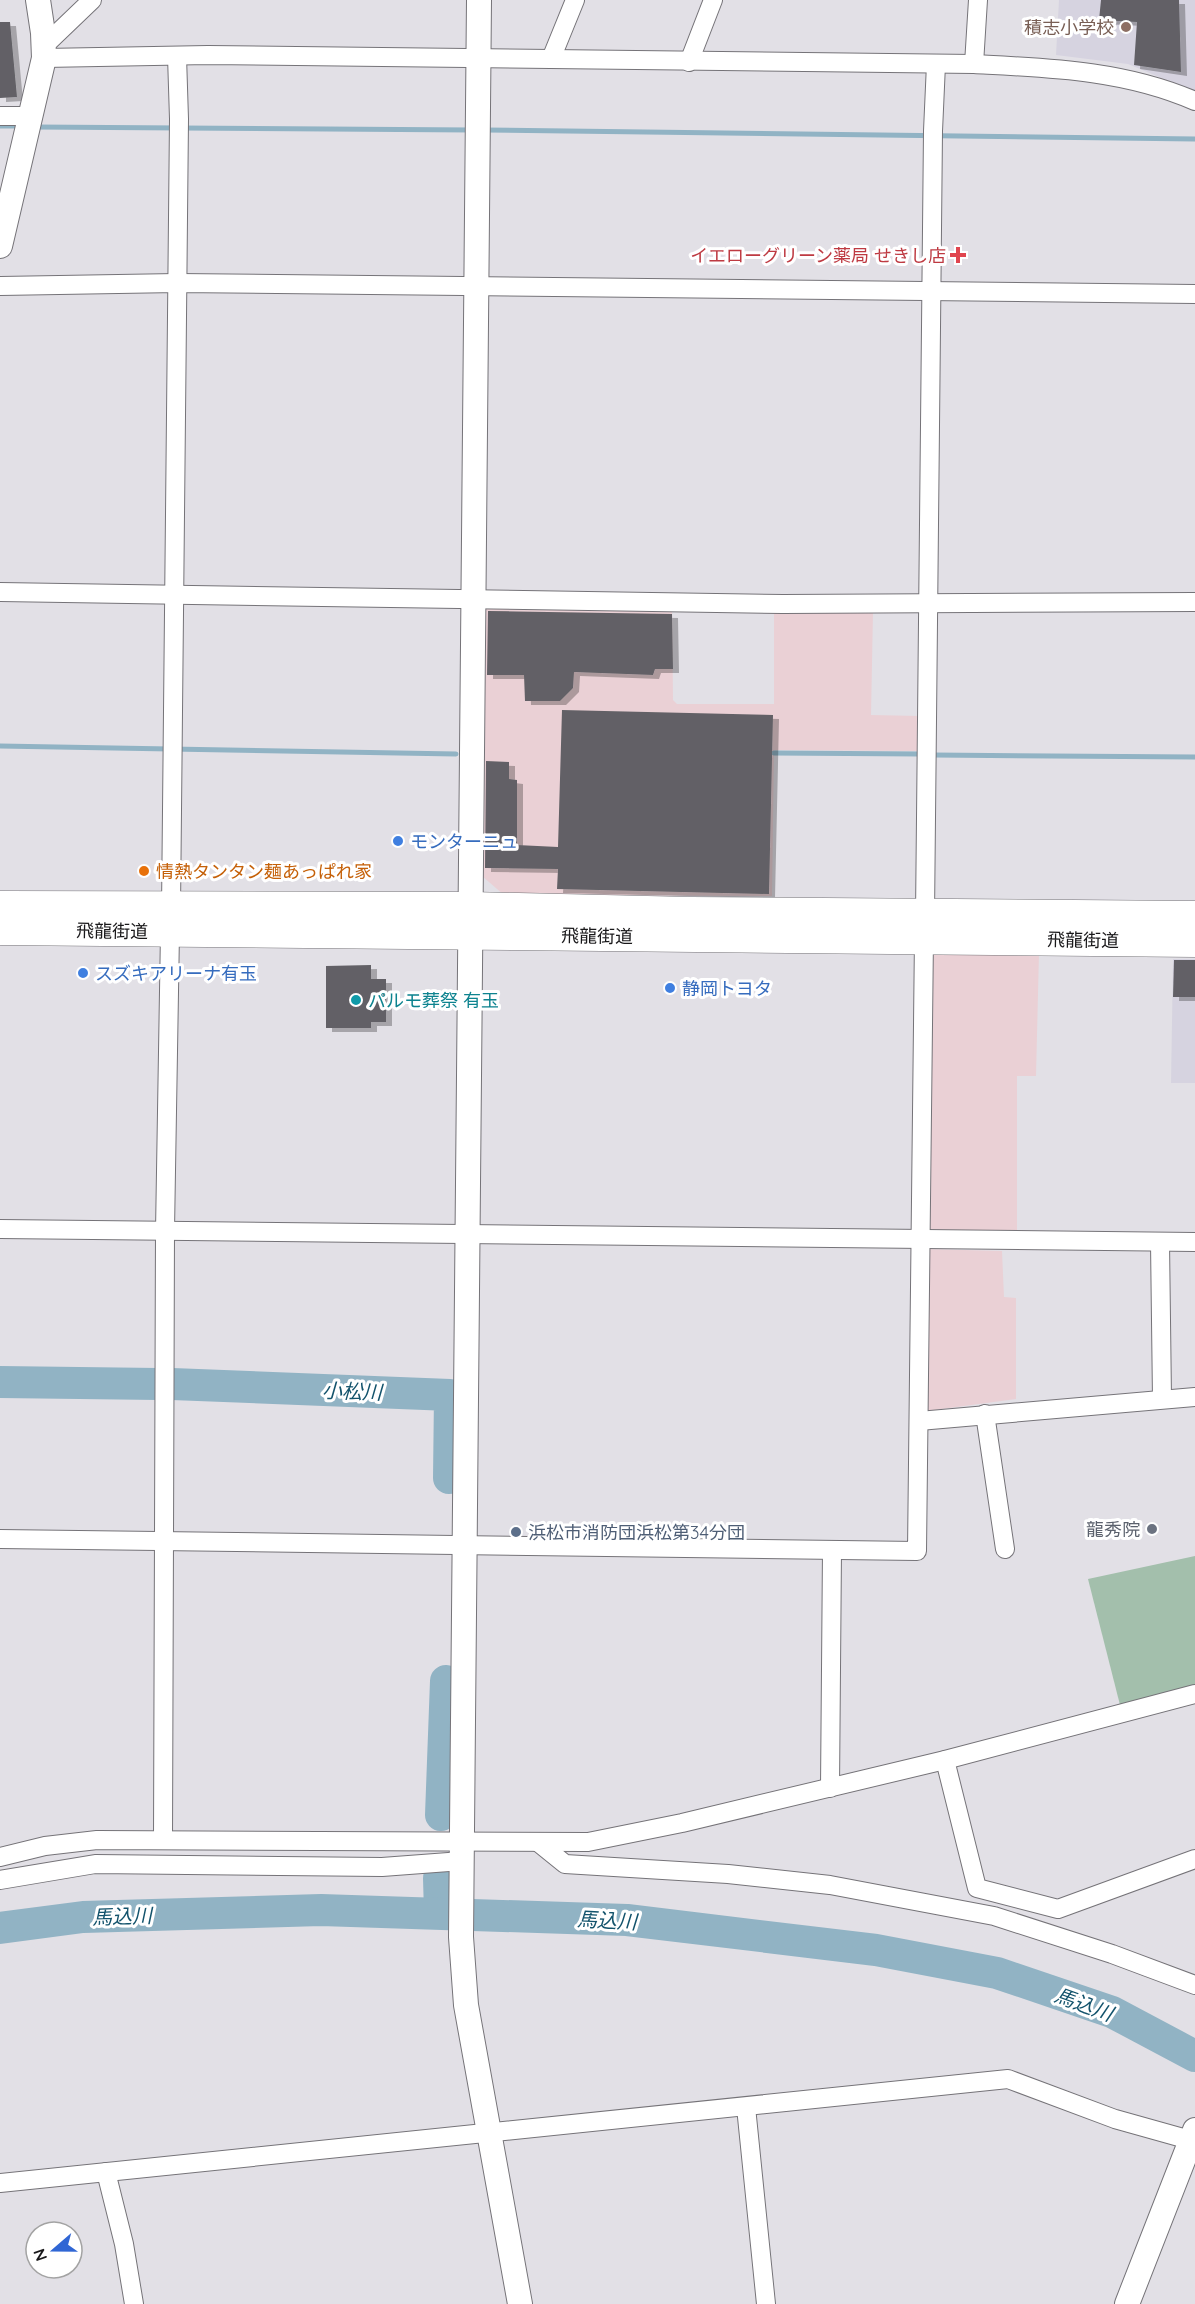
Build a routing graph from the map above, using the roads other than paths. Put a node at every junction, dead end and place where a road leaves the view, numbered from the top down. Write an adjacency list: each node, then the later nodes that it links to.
1 (38, 0): 7 (street)
2 (92, 0): 7 (street)
3 (479, 0): 9 (street)
4 (575, 0): 10 (street)
5 (713, 0): 11 (street)
6 (978, 0): 13 (street)
7 (44, 52): 8 (street); 16 (street)
8 (177, 56): 9 (street); 18 (street)
9 (478, 58): 10 (street); 20 (street)
10 (551, 59): 11 (street)
11 (689, 62): 12 (street)
12 (936, 64): 13 (street); 21 (street)
13 (974, 64): 14 (street)
14 (1195, 101)
15 (0, 116): 16 (street)
16 (28, 125): 17 (street)
17 (0, 246)
18 (177, 284): 19 (street); 20 (street); 24 (street)
19 (0, 286)
20 (476, 288): 21 (street); 25 (street)
21 (932, 292): 22 (street); 26 (street)
22 (1195, 294)
23 (0, 592): 24 (street)
24 (173, 594): 25 (street); 30 (street)
25 (474, 600): 26 (street); 31 (street)
26 (929, 602): 27 (street); 32 (street)
27 (1195, 602)
28 (0, 907): 30 (highway, 飛龍街道)
29 (1195, 916): 32 (highway, 飛龍街道)
30 (170, 920): 31 (highway, 飛龍街道); 33 (highway, 飛龍街道); 36 (street)
31 (471, 921): 32 (highway, 飛龍街道); 37 (street)
32 (925, 927): 34 (highway, 飛龍街道); 38 (street)
33 (0, 929)
34 (1195, 941)
35 (0, 1230): 36 (street)
36 (165, 1231): 37 (street); 46 (street)
37 (468, 1235): 38 (street); 47 (street)
38 (920, 1240): 39 (street); 44 (street)
39 (1160, 1242): 40 (street); 42 (street)
40 (1195, 1242)
41 (1195, 1397): 42 (street)
42 (1162, 1399): 43 (street)
43 (985, 1414): 44 (street); 48 (street)
44 (920, 1420): 49 (street)
45 (0, 1539): 46 (street)
46 (165, 1542): 47 (street); 53 (street)
47 (466, 1546): 49 (street); 55 (street)
48 (1005, 1549)
49 (832, 1550): 52 (street)
50 (1195, 1694): 51 (street)
51 (945, 1760): 52 (street); 57 (street)
52 (830, 1788): 54 (street)
53 (163, 1839): 55 (street); 56 (street)
54 (539, 1843): 55 (street); 59 (street)
55 (462, 1852): 58 (street); 61 (street)
56 (0, 1857)
57 (1195, 1860)
58 (0, 1880)
59 (1195, 1985)
60 (746, 2107): 61 (street); 62 (street); 67 (street)
61 (489, 2133): 63 (street); 66 (street)
62 (1193, 2135): 68 (street)
63 (106, 2172): 64 (street); 65 (street)
64 (0, 2183)
65 (134, 2304)
66 (520, 2304)
67 (766, 2304)
68 (1127, 2304)

